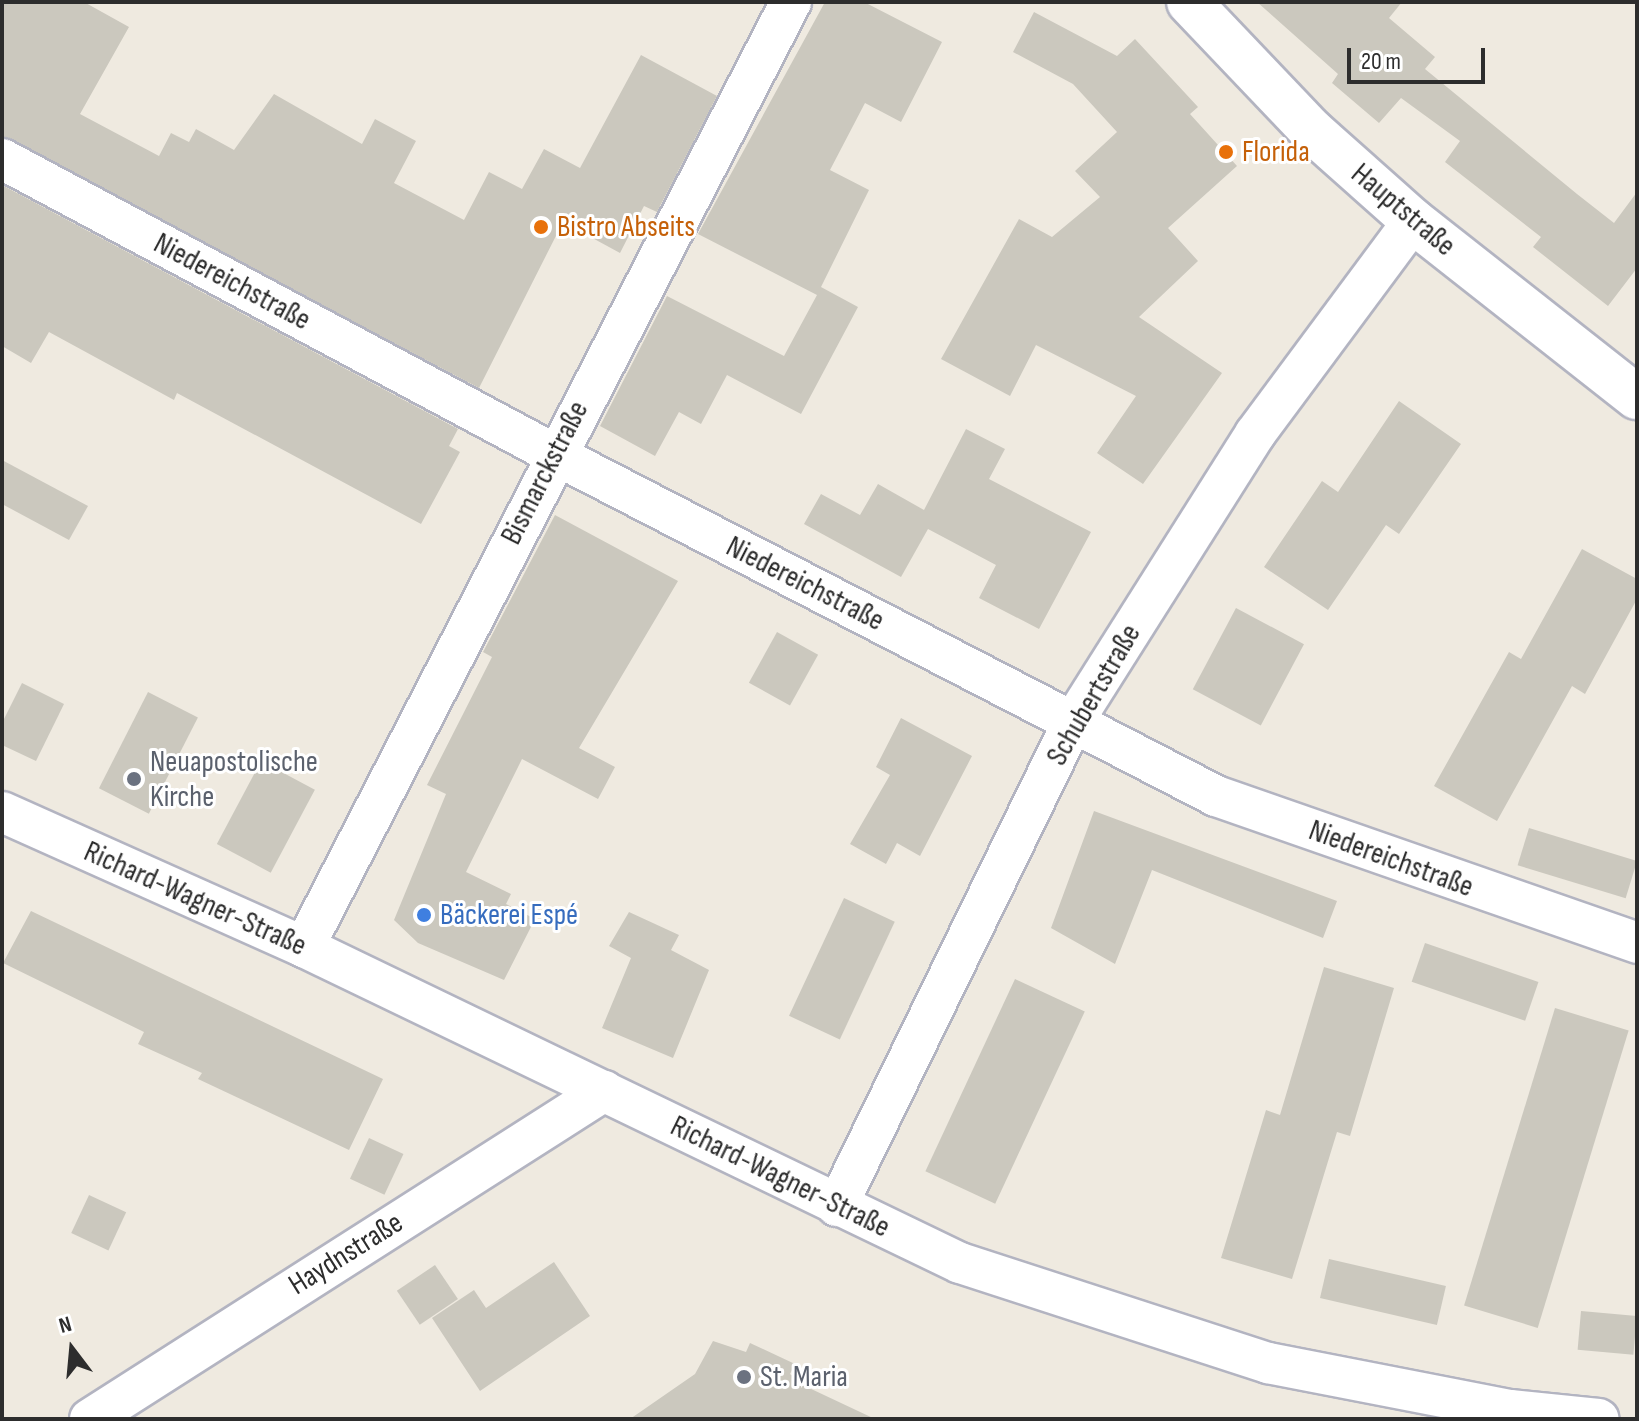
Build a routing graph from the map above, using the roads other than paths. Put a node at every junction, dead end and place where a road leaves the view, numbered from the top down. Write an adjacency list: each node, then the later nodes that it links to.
1 (791, 2): 6 (street, Bismarckstraße)
2 (1205, 8): 4 (street, Hauptstraße)
3 (2, 159): 6 (street, Niedereichstraße)
4 (1413, 221): 5 (street, Hauptstraße); 7 (street, Schubertstraße)
5 (1637, 397)
6 (554, 454): 7 (street, Niedereichstraße); 10 (street, Bismarckstraße)
7 (1073, 722): 9 (street, Niedereichstraße); 12 (street, Schubertstraße)
8 (2, 812): 10 (street, Richard-Wagner-Straße)
9 (1637, 943)
10 (304, 947): 11 (street, Richard-Wagner-Straße)
11 (604, 1091): 12 (street, Richard-Wagner-Straße); 13 (street, Haydnstraße)
12 (837, 1206): 14 (street, Richard-Wagner-Straße)
13 (90, 1419)
14 (1599, 1419)

